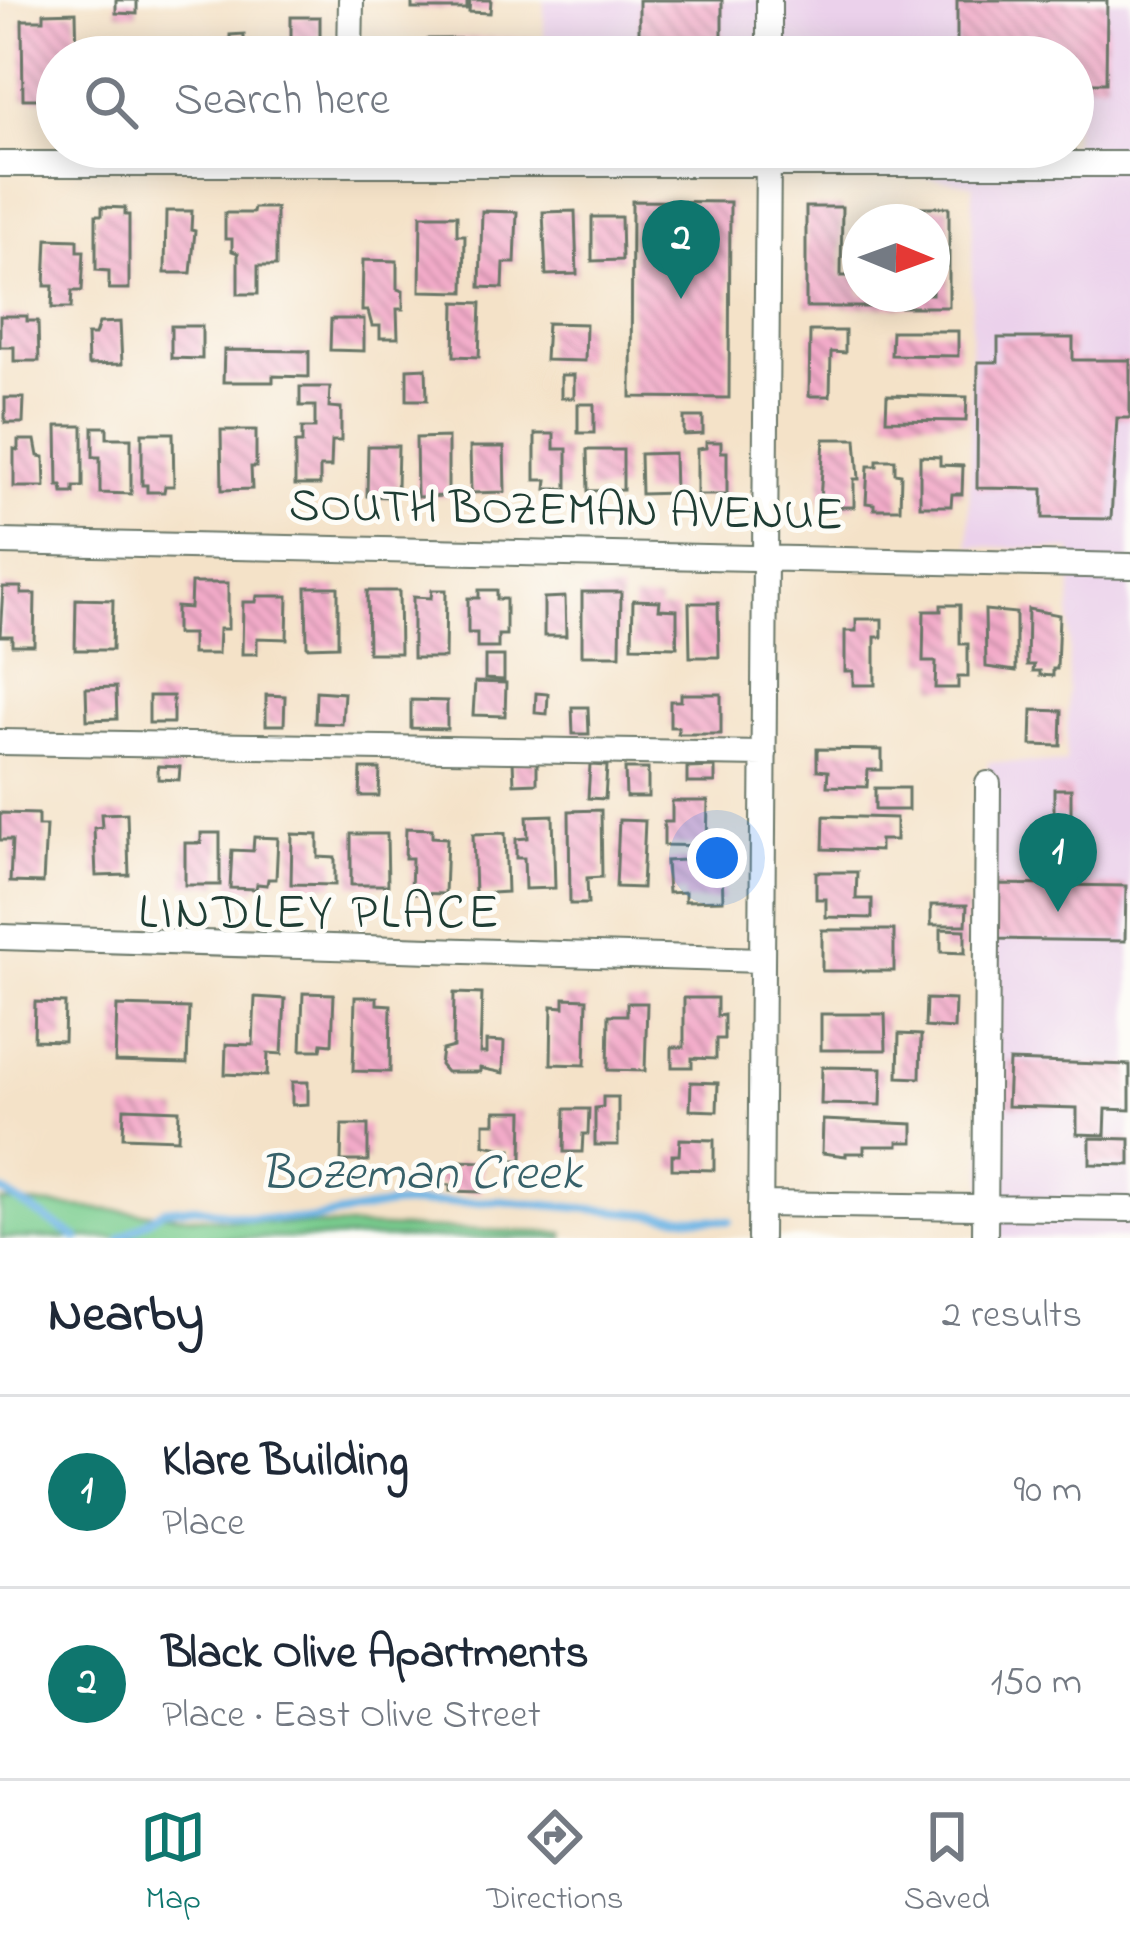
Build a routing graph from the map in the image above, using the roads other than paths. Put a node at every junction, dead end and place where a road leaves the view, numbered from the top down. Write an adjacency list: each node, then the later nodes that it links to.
1 (351, 0): 3 (street)
2 (769, 0): 4 (street)
3 (350, 36)
4 (769, 36)
5 (36, 163): 7 (street)
6 (1094, 163): 8 (street)
7 (0, 164)
8 (1130, 164)
9 (768, 168): 11 (street)
10 (0, 542): 11 (street, SOUTH BOZEMAN AVENUE)
11 (765, 558): 12 (street, SOUTH BOZEMAN AVENUE); 14 (street)
12 (1130, 566)
13 (0, 742): 14 (street)
14 (764, 754): 17 (street)
15 (988, 784): 19 (street)
16 (0, 937): 17 (street)
17 (762, 960): 18 (street)
18 (760, 1204): 19 (street); 21 (street)
19 (986, 1206): 20 (street); 22 (street)
20 (1130, 1209)
21 (760, 1238)
22 (985, 1238)

